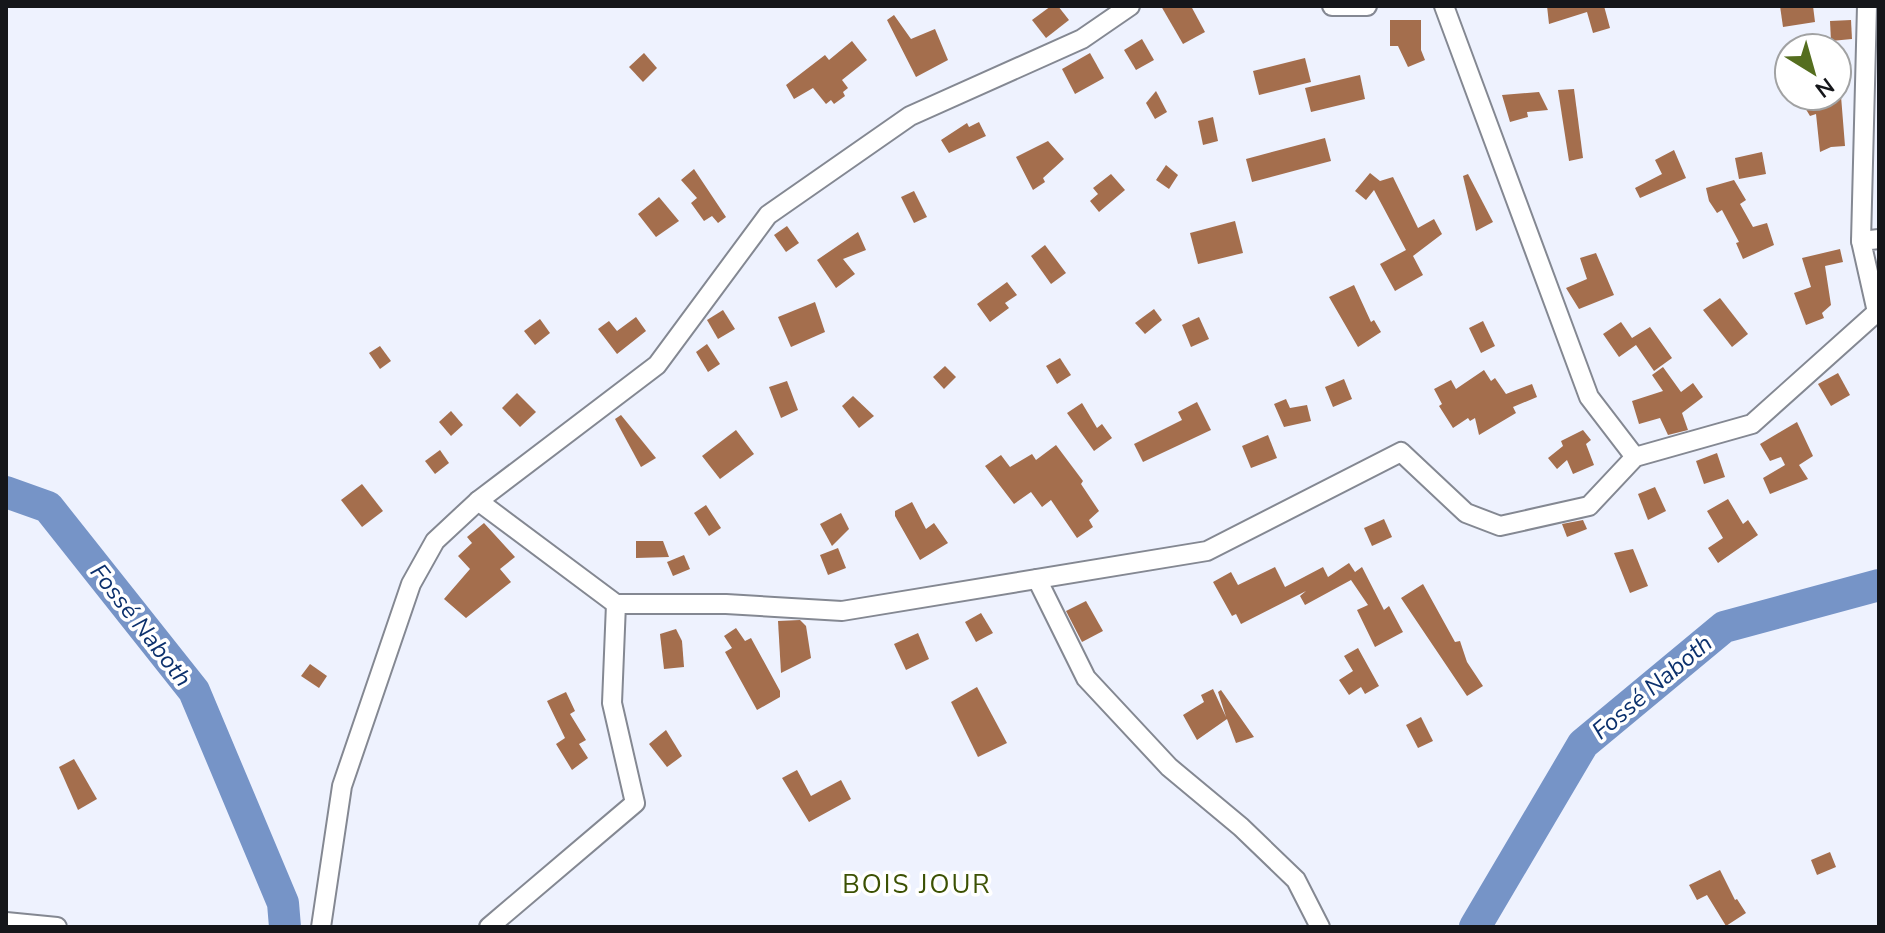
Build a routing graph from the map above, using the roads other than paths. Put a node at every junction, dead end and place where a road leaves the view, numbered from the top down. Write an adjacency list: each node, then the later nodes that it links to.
1 (1130, 6): 8 (street)
2 (1332, 6): 3 (street)
3 (1367, 6)
4 (1444, 6): 7 (street)
5 (1867, 6): 6 (street)
6 (1870, 240): 7 (street)
7 (1635, 457): 9 (street)
8 (478, 501): 10 (street); 13 (street)
9 (1037, 579): 10 (street); 15 (street)
10 (616, 604): 14 (street)
11 (6, 922): 12 (street)
12 (57, 927)
13 (321, 927)
14 (489, 927)
15 (1320, 927)

